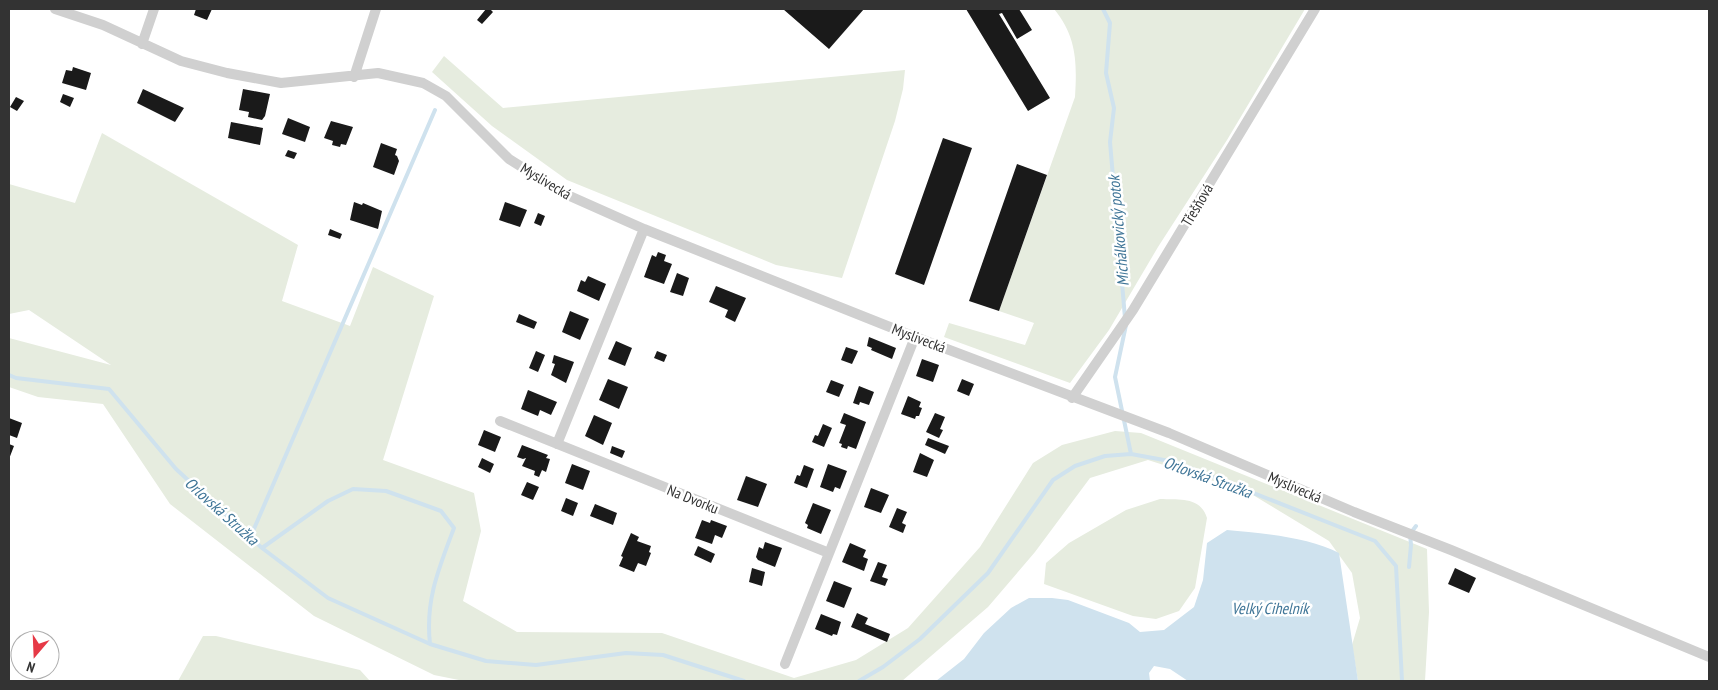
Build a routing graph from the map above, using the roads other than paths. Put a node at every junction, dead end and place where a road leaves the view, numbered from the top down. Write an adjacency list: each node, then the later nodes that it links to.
1 (54, 9): 5 (street, Myslivecká)
2 (154, 9): 5 (street)
3 (376, 9): 6 (street)
4 (1315, 9): 9 (street, Třešňová)
5 (142, 44): 6 (street, Myslivecká)
6 (354, 77): 7 (street, Myslivecká)
7 (644, 229): 8 (street, Myslivecká); 11 (street)
8 (915, 337): 9 (street, Myslivecká); 12 (street)
9 (1072, 398): 13 (street, Myslivecká)
10 (500, 421): 11 (street, Na Dvorku)
11 (557, 444): 12 (street, Na Dvorku)
12 (829, 553): 14 (street)
13 (1709, 657)
14 (785, 664)

